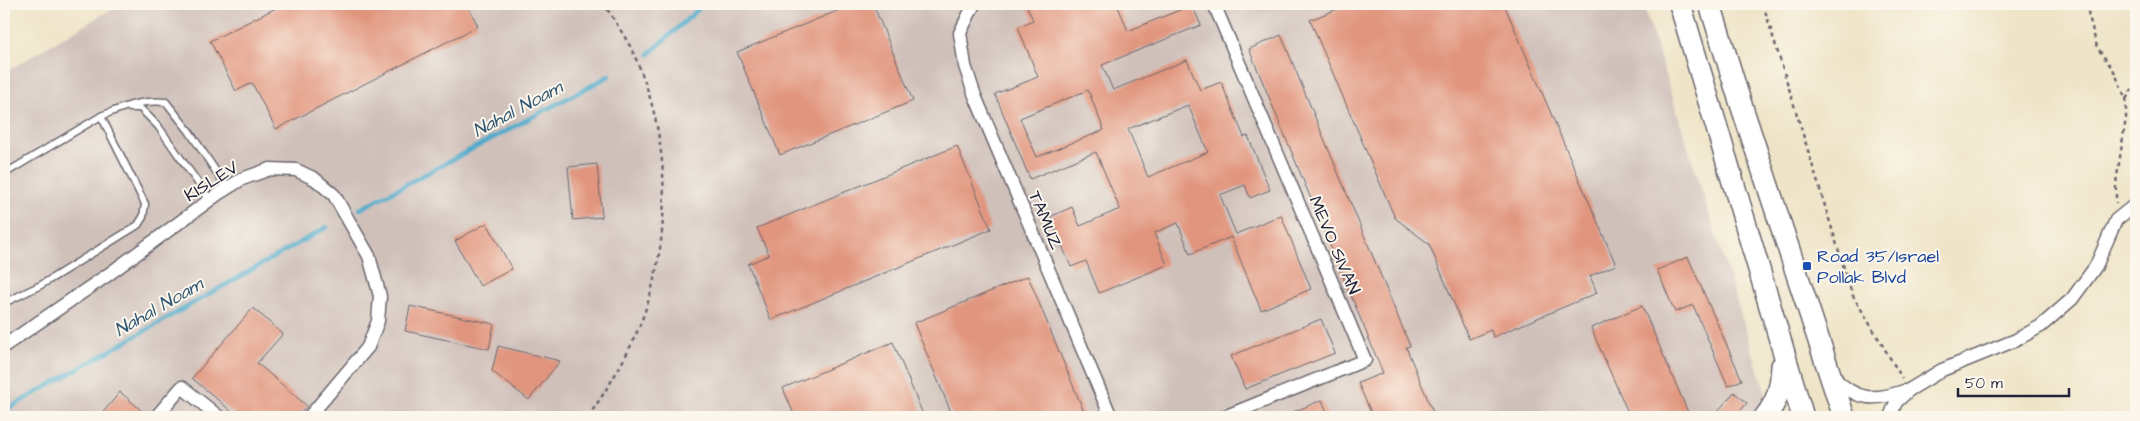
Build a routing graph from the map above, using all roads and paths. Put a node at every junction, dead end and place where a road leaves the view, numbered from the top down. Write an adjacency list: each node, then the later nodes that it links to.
1 (604, 4): 25 (path)
2 (974, 4): 26 (street, TAMUZ)
3 (1214, 4): 27 (street, MEVO SIVAN)
4 (1680, 4): 19 (highway)
5 (1710, 4): 20 (highway)
6 (1763, 4): 21 (path)
7 (2086, 4): 9 (path)
8 (2136, 83): 9 (path)
9 (2126, 99): 16 (path)
10 (124, 107): 11 (lane); 13 (lane); 14 (lane)
11 (101, 116): 12 (lane); 17 (lane)
12 (4, 174)
13 (227, 188): 14 (street, KISLEV); 24 (street, KISLEV)
14 (210, 200): 18 (street, KISLEV)
15 (2136, 204): 16 (street)
16 (2116, 220): 21 (street)
17 (4, 303)
18 (4, 346)
19 (1783, 356): 28 (highway); 29 (highway)
20 (1827, 371): 21 (street); 30 (highway)
21 (1909, 390): 31 (street)
22 (156, 417): 23 (street)
23 (219, 417)
24 (310, 417)
25 (588, 417)
26 (1111, 417)
27 (1224, 417)
28 (1765, 417)
29 (1803, 417)
30 (1844, 417)
31 (1890, 417)

